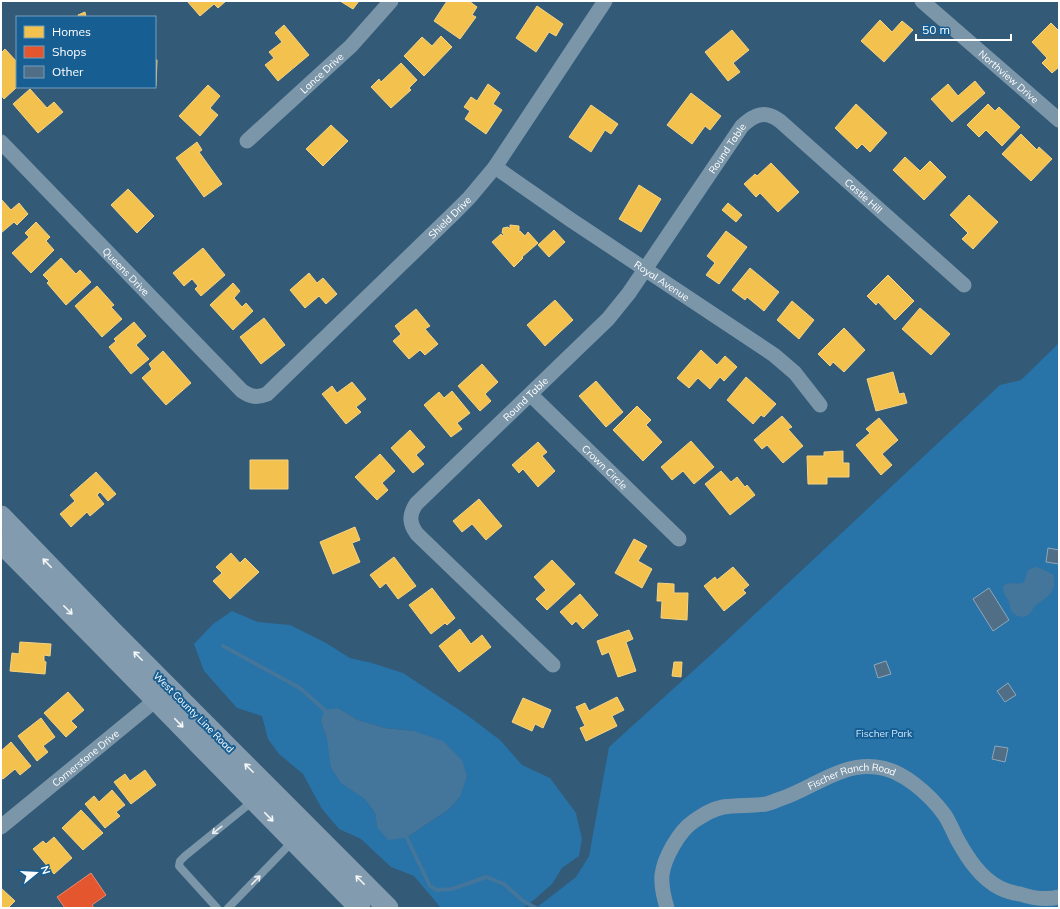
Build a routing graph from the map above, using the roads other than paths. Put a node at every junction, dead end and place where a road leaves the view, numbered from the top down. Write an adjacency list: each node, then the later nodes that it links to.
1 (391, 1): 6 (street, Lance Drive)
2 (605, 1): 8 (street, Shield Drive)
3 (922, 1): 5 (street, Northview Drive)
4 (761, 114): 9 (street, Round Table); 10 (street, Castle Hill)
5 (1059, 120)
6 (247, 141)
7 (1, 142): 12 (street, Queens Drive)
8 (495, 167): 9 (street, Royal Avenue); 12 (street, Shield Drive)
9 (646, 268): 11 (street, Round Table); 13 (street, Royal Avenue)
10 (964, 285)
11 (531, 395): 15 (street, Crown Circle); 17 (street, Round Table)
12 (254, 397)
13 (820, 405)
14 (1, 516): 18 (main road, West County Line Road, one-way to 14)
15 (679, 539)
16 (1, 543): 18 (main road, West County Line Road, one-way to 18)
17 (553, 665)
18 (163, 694): 19 (main road, West County Line Road); 20 (street, Cornerstone Drive)
19 (261, 794): 21 (main road, West County Line Road, one-way to 21); 23 (lane, one-way to 23); 26 (main road, West County Line Road, one-way to 19)
20 (1, 827)
21 (293, 841): 24 (lane, one-way to 21); 25 (main road, West County Line Road)
22 (1059, 896): 27 (street, Fischer Ranch Road)
23 (217, 908)
24 (228, 908)
25 (360, 908)
26 (388, 908)
27 (667, 908)

